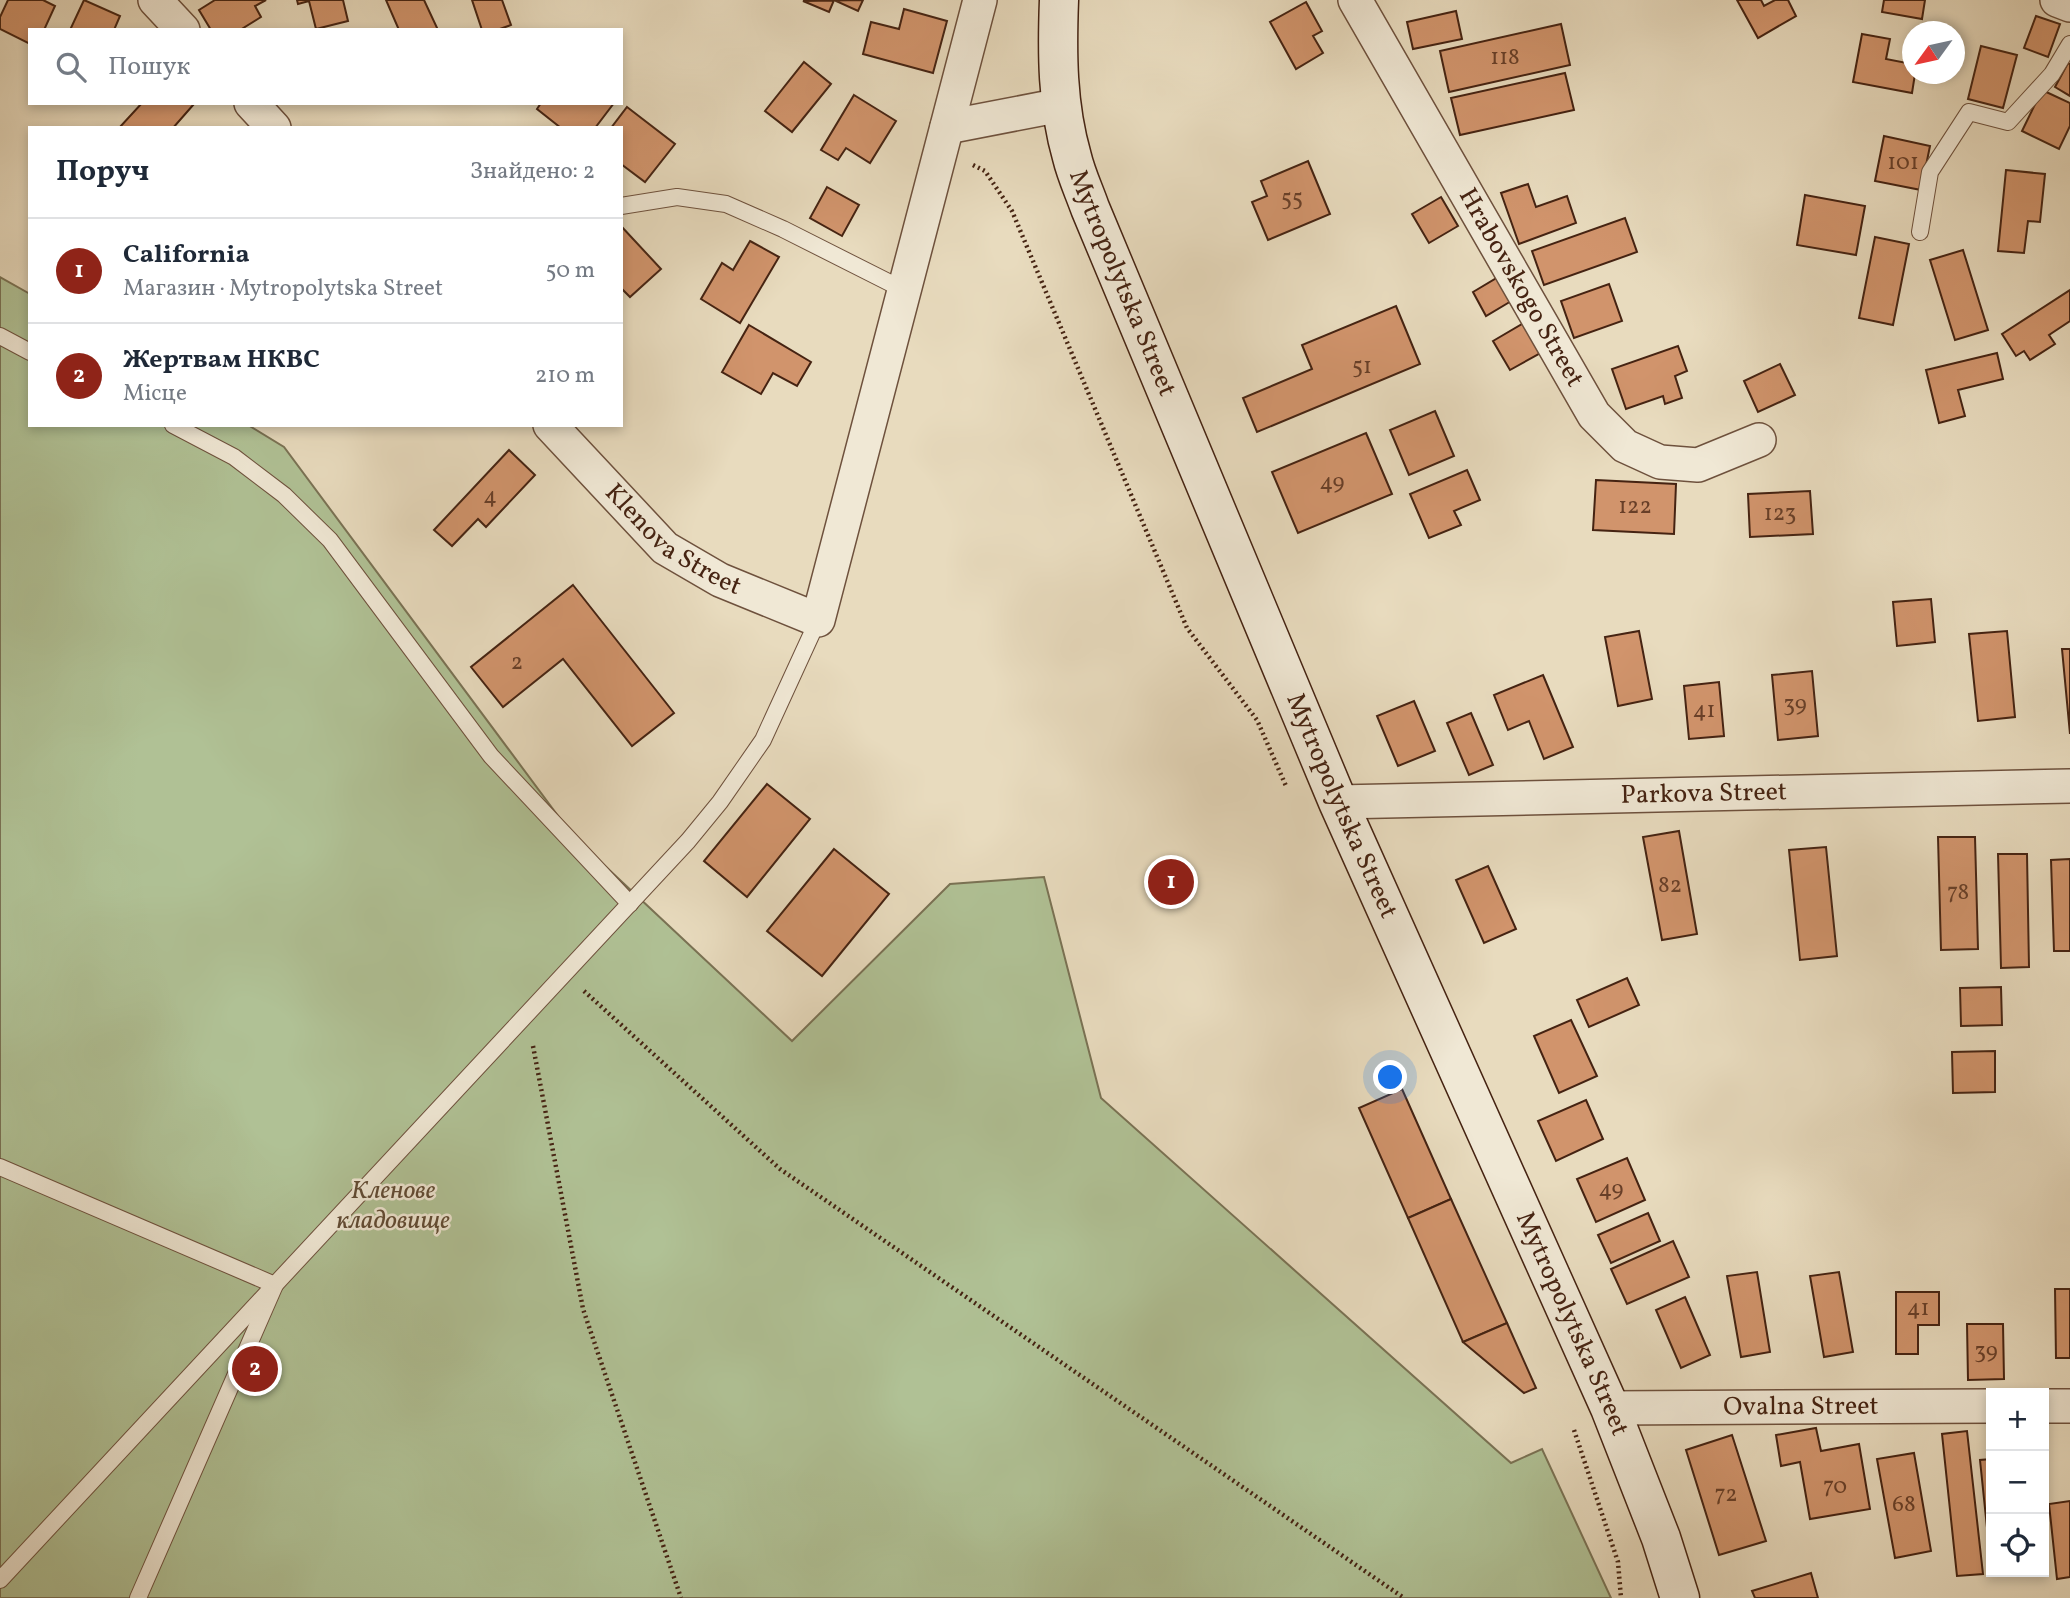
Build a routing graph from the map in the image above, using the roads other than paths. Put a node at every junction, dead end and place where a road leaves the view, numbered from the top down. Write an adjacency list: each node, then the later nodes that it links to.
1 (155, 0): 7 (street)
2 (979, 0): 12 (street)
3 (1059, 0): 10 (main road, Mytropolytska Street)
4 (1354, 0): 20 (street, Hrabovskogo Street)
5 (2057, 0): 6 (street)
6 (2070, 5)
7 (181, 28)
8 (2070, 44): 14 (lane)
9 (253, 105): 11 (street)
10 (1061, 105): 12 (street); 23 (main road, Mytropolytska Street)
11 (272, 126)
12 (944, 138): 15 (street)
13 (623, 206): 15 (lane)
14 (1920, 232)
15 (904, 290): 21 (street)
16 (0, 336): 17 (lane)
17 (28, 351)
18 (177, 427): 24 (lane)
19 (552, 427): 21 (street, Klenova Street)
20 (1759, 440)
21 (818, 620): 24 (lane)
22 (2070, 786): 23 (street, Parkova Street)
23 (1338, 802): 30 (main road, Mytropolytska Street)
24 (630, 904): 26 (lane)
25 (0, 1167): 26 (lane)
26 (275, 1285): 31 (lane); 32 (lane)
27 (1986, 1406): 30 (street, Ovalna Street)
28 (2049, 1406): 29 (street)
29 (2070, 1406)
30 (1609, 1408): 33 (main road, Mytropolytska Street)
31 (0, 1580)
32 (138, 1598)
33 (1680, 1598)

